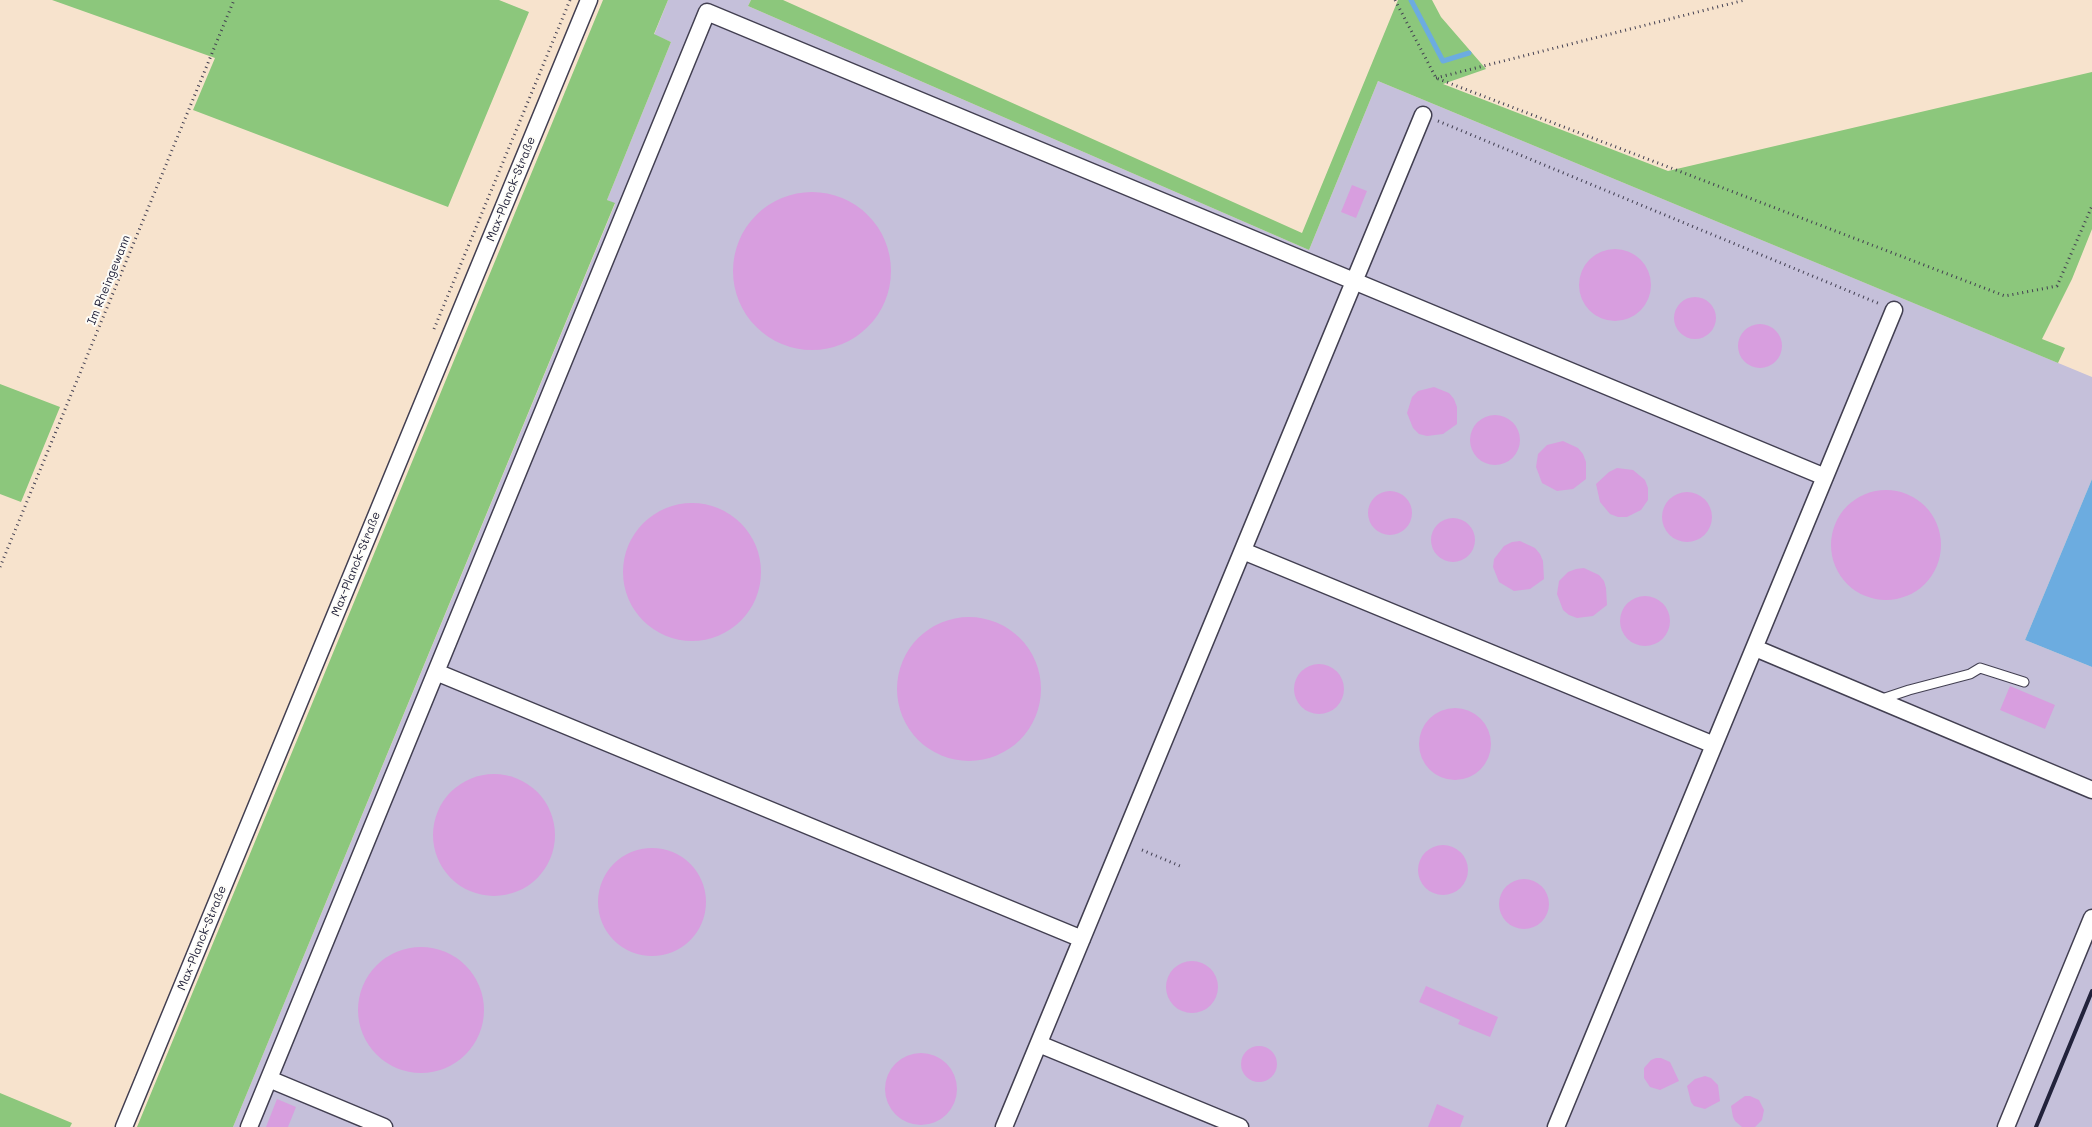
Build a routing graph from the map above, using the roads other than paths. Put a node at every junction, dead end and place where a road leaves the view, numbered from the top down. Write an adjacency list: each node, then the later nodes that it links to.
1 (589, 0): 17 (street, Max-Planck-Straße)
2 (1423, 115): 3 (street)
3 (1354, 282): 5 (street); 6 (street); 8 (street)
4 (1894, 310): 5 (street)
5 (1825, 477): 7 (street)
6 (1243, 551): 11 (street); 14 (street)
7 (1754, 648): 10 (street); 11 (street)
8 (436, 672): 14 (street); 16 (street)
9 (2024, 682): 10 (lane)
10 (1879, 700): 12 (street)
11 (1714, 745): 22 (street)
12 (2092, 790)
13 (2092, 918): 23 (street)
14 (1082, 939): 15 (street)
15 (1039, 1044): 20 (street); 21 (street)
16 (268, 1080): 18 (street); 19 (street)
17 (124, 1127)
18 (249, 1127)
19 (384, 1127)
20 (1004, 1127)
21 (1240, 1127)
22 (1556, 1127)
23 (2006, 1127)

